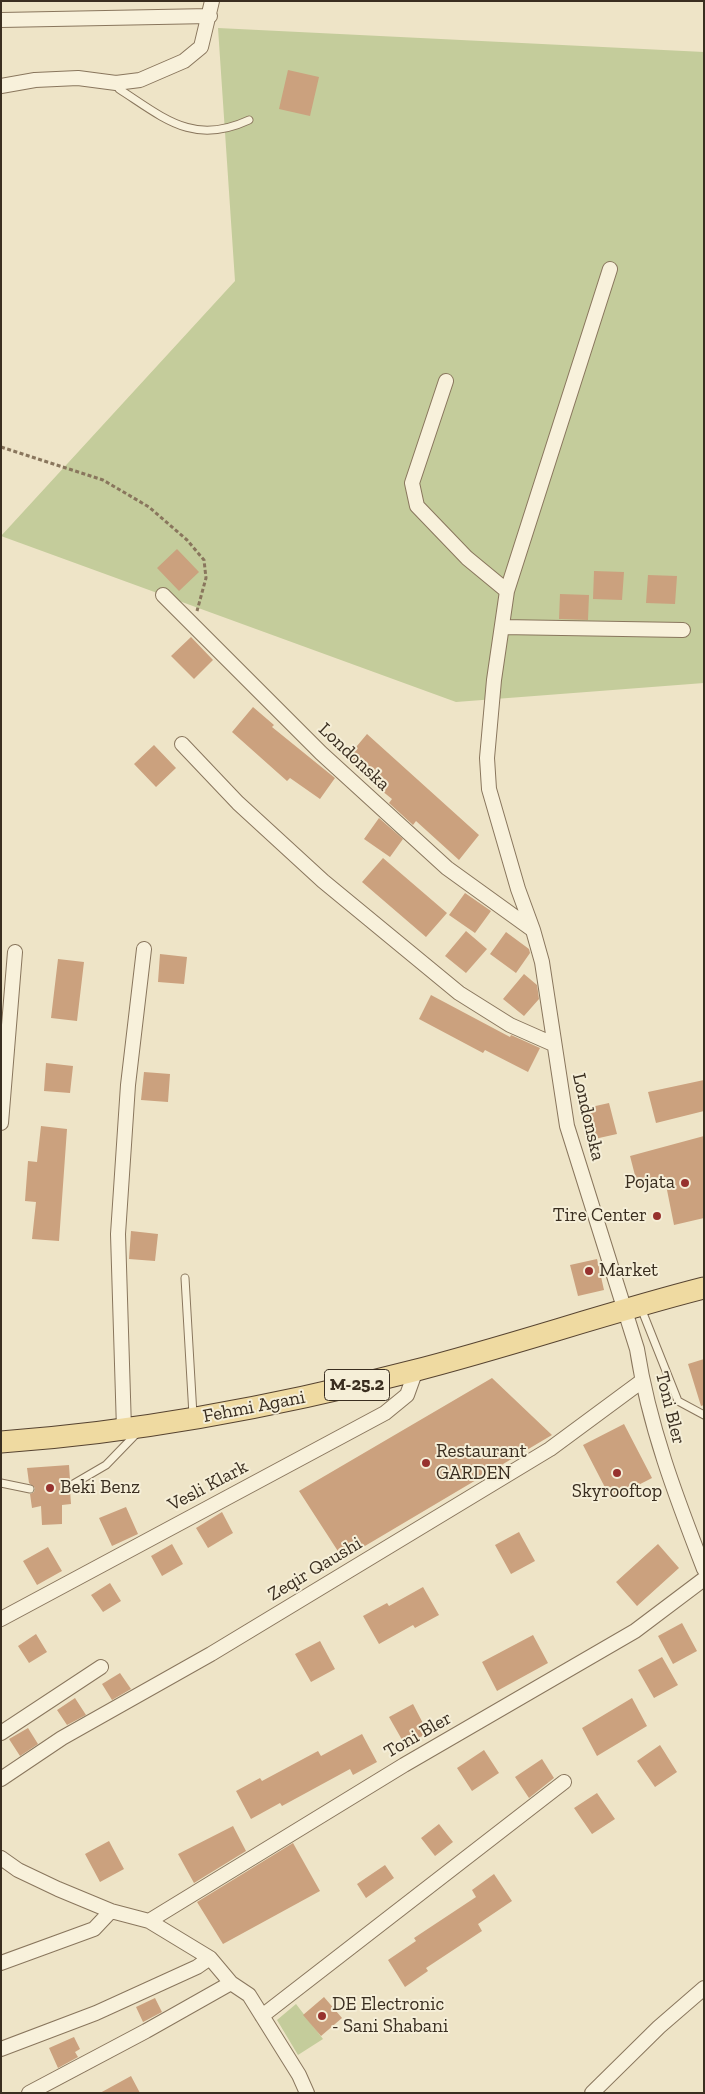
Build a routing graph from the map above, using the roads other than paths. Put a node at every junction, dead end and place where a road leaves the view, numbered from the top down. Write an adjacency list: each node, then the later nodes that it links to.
1 (212, 1): 2 (street)
2 (210, 16): 3 (street); 4 (street)
3 (1, 20)
4 (116, 83): 5 (street); 6 (lane)
5 (1, 86)
6 (249, 120)
7 (610, 269): 9 (street, Londonska)
8 (446, 381): 9 (street)
9 (507, 591): 11 (street, Londonska)
10 (163, 594): 14 (street, Londonska)
11 (502, 627): 12 (street); 14 (street, Londonska)
12 (683, 630)
13 (182, 744): 17 (street)
14 (533, 930): 17 (street, Londonska)
15 (144, 950): 27 (street)
16 (15, 952): 18 (street)
17 (553, 1044): 21 (street, Londonska)
18 (1, 1123)
19 (185, 1278): 25 (lane)
20 (704, 1288): 21 (main road, Fehmi Agani / M-25.2)
21 (633, 1307): 22 (main road, Fehmi Agani / M-25.2); 23 (street, Toni Bler); 24 (lane)
22 (416, 1370): 25 (main road, Fehmi Agani / M-25.2); 34 (street, Vesli Klark)
23 (642, 1381): 32 (street, Toni Bler); 37 (street, Zeqir Qaushi)
24 (704, 1415)
25 (193, 1418): 26 (main road, Fehmi Agani / M-25.2)
26 (144, 1426): 27 (main road, Fehmi Agani / M-25.2); 30 (lane)
27 (124, 1429): 28 (main road, Fehmi Agani / M-25.2)
28 (1, 1442)
29 (1, 1483): 31 (lane)
30 (70, 1486)
31 (30, 1489)
32 (704, 1570)
33 (704, 1579): 41 (street, Toni Bler)
34 (1, 1618)
35 (101, 1667): 36 (street)
36 (1, 1733)
37 (1, 1779)
38 (564, 1782): 46 (street)
39 (1, 1858): 40 (street)
40 (111, 1911): 41 (street); 43 (street)
41 (149, 1921): 42 (street)
42 (210, 1958): 44 (street); 47 (street)
43 (1, 1963)
44 (231, 1983): 46 (street); 48 (street)
45 (704, 1988): 50 (street)
46 (262, 2016): 49 (street)
47 (1, 2050)
48 (28, 2093)
49 (308, 2093)
50 (592, 2093)

